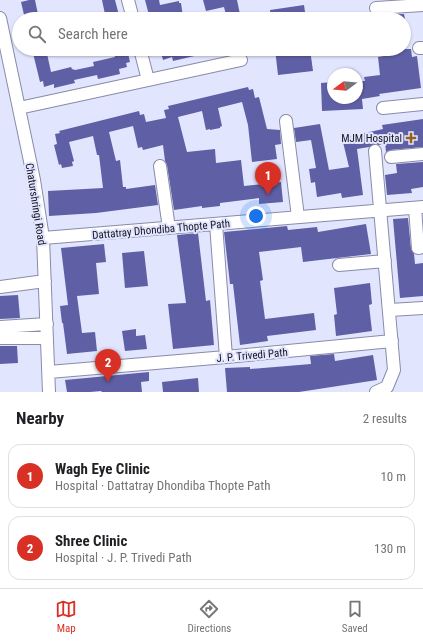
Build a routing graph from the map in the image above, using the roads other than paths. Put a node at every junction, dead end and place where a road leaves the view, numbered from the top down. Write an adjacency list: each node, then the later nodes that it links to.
1 (128, 0): 4 (street)
2 (423, 5): 3 (street)
3 (376, 8)
4 (131, 12)
5 (1, 26): 10 (street, Chaturshringi Road)
6 (142, 56): 8 (street)
7 (241, 60): 8 (street)
8 (148, 80): 10 (street)
9 (423, 104): 11 (street)
10 (19, 108): 22 (street, Chaturshringi Road)
11 (383, 108)
12 (286, 121): 19 (street)
13 (376, 151): 18 (street)
14 (423, 154): 15 (street)
15 (391, 157)
16 (160, 166): 21 (street)
17 (419, 207): 18 (street, Dattatray Dhondiba Thopte Path); 23 (street)
18 (381, 211): 19 (street, Dattatray Dhondiba Thopte Path); 24 (street)
19 (298, 217): 20 (street, Dattatray Dhondiba Thopte Path)
20 (216, 224): 21 (street, Dattatray Dhondiba Thopte Path); 35 (street)
21 (169, 228): 22 (street, Dattatray Dhondiba Thopte Path)
22 (43, 238): 26 (street, Chaturshringi Road)
23 (423, 247)
24 (385, 261): 25 (street); 29 (street)
25 (340, 265)
26 (45, 281): 27 (street); 30 (street, Chaturshringi Road)
27 (0, 287)
28 (423, 308): 29 (street)
29 (390, 310): 34 (street)
30 (47, 324): 31 (street); 33 (street, Chaturshringi Road)
31 (0, 327)
32 (0, 338): 33 (street)
33 (47, 338): 36 (street, Chaturshringi Road)
34 (392, 341): 35 (street, J. P. Trivedi Path); 38 (street)
35 (226, 357): 36 (street, J. P. Trivedi Path)
36 (49, 372): 37 (street, Chaturshringi Road)
37 (49, 392)
38 (376, 392)

